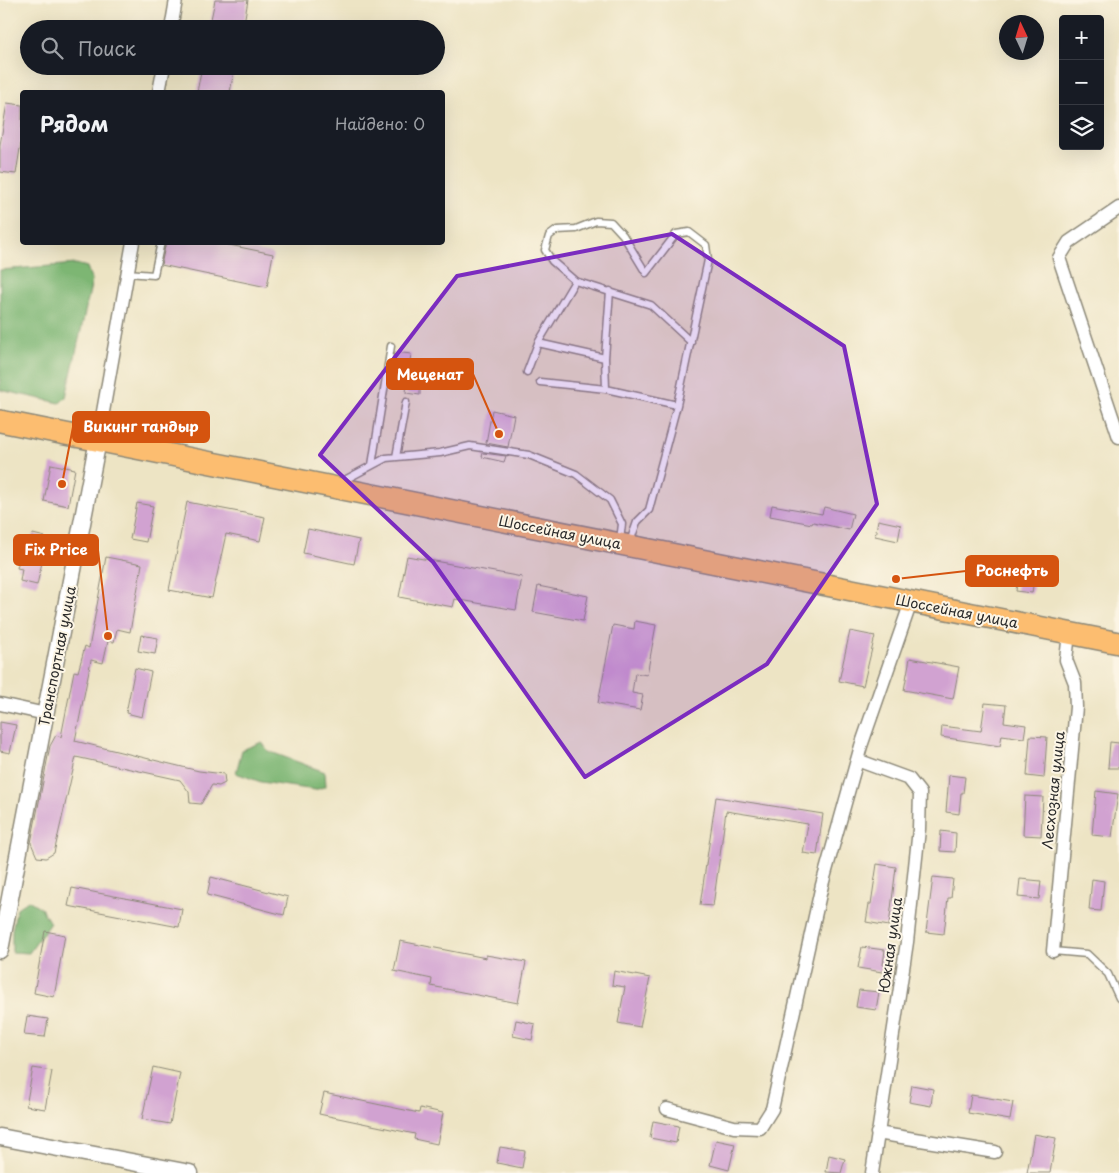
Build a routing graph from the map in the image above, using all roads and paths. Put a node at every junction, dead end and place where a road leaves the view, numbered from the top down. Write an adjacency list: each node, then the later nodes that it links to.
1 (176, 0): 2 (street)
2 (172, 20)
3 (162, 75): 4 (street)
4 (159, 90)
5 (1119, 208): 21 (street)
6 (132, 245): 8 (street, Транспортная улица)
7 (160, 245): 8 (lane)
8 (127, 273): 22 (street, Транспортная улица)
9 (576, 281): 10 (lane); 11 (lane); 12 (lane)
10 (610, 291): 11 (lane); 14 (lane)
11 (691, 342): 19 (lane)
12 (538, 344): 14 (lane); 15 (lane)
13 (391, 346): 24 (lane)
14 (605, 358): 17 (lane)
15 (527, 372)
16 (540, 382): 17 (lane)
17 (606, 389): 19 (lane)
18 (406, 402): 23 (lane)
19 (677, 405): 26 (lane)
20 (0, 421): 22 (highway, Шоссейная улица)
21 (1119, 437)
22 (98, 440): 25 (highway, Шоссейная улица); 31 (street, Транспортная улица)
23 (396, 457): 24 (lane); 26 (lane)
24 (372, 465): 25 (lane)
25 (334, 487): 26 (highway, Шоссейная улица)
26 (624, 544): 27 (highway, Шоссейная улица)
27 (911, 602): 28 (highway, Шоссейная улица); 32 (street)
28 (1069, 633): 29 (highway, Шоссейная улица); 34 (street, Лесхозная улица)
29 (1119, 643)
30 (0, 704): 31 (street)
31 (46, 714): 33 (street, Транспортная улица)
32 (857, 760): 36 (street); 37 (street, Южная улица)
33 (0, 950)
34 (1053, 951): 35 (lane)
35 (1119, 998)
36 (667, 1109)
37 (878, 1133): 39 (street); 42 (street, Южная улица)
38 (0, 1137): 40 (street)
39 (995, 1152)
40 (170, 1171): 41 (street)
41 (190, 1173)
42 (872, 1173)

